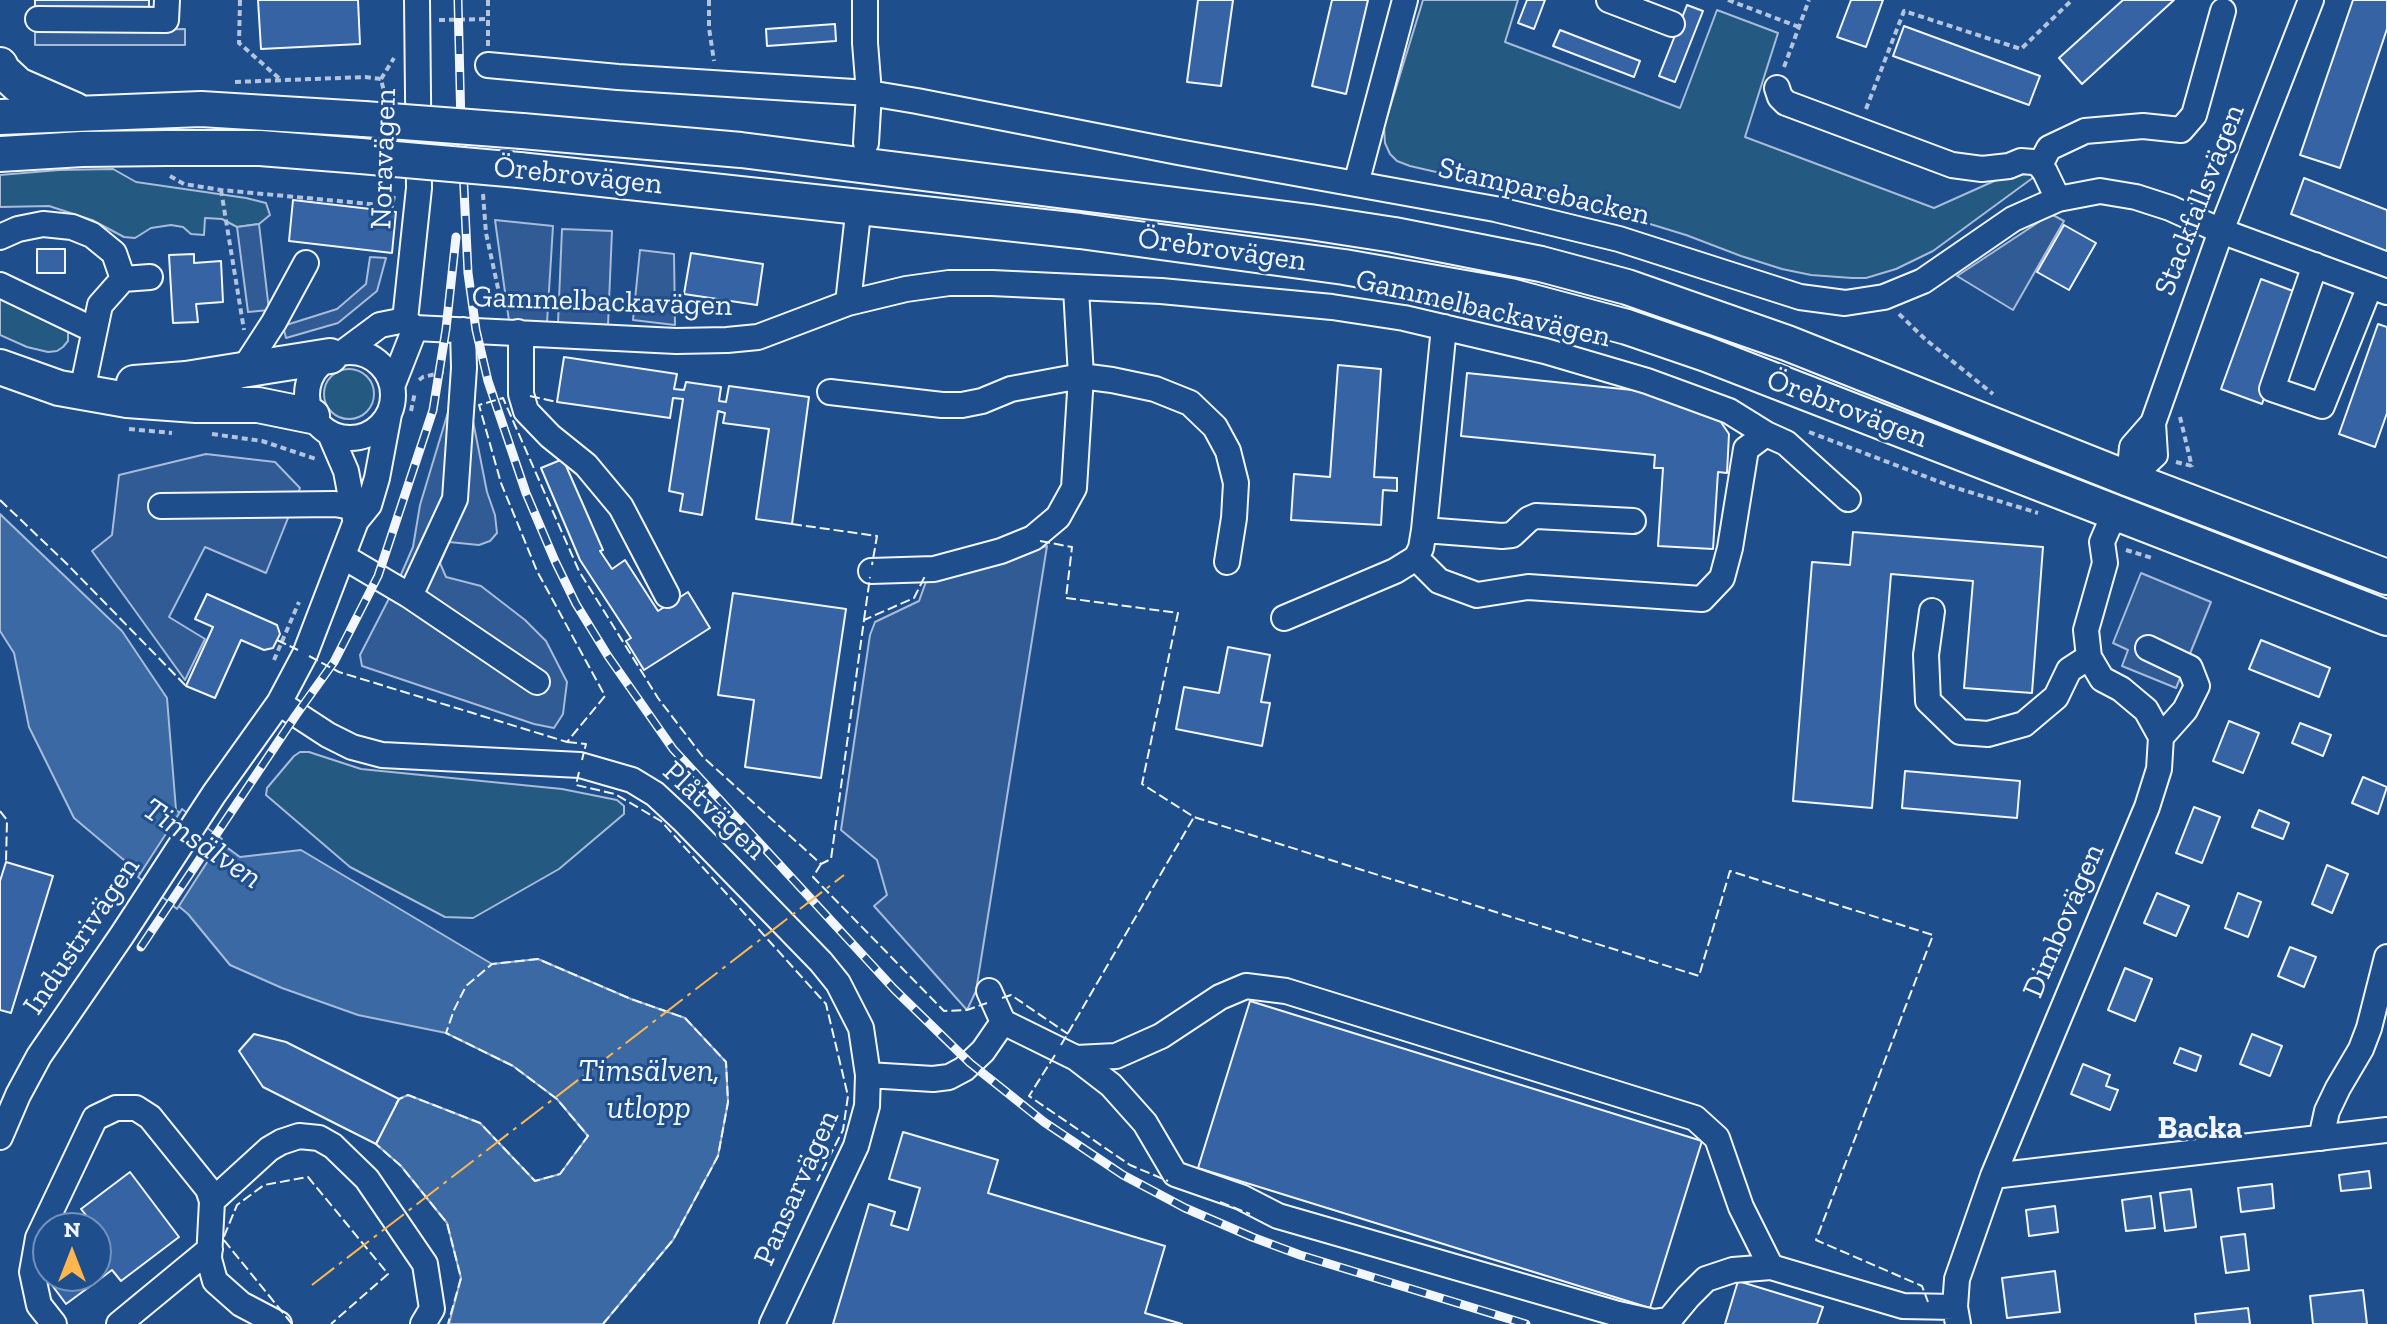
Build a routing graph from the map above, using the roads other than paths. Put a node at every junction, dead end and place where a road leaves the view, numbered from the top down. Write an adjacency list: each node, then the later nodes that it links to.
1 (167, 0): 8 (street)
2 (865, 0): 13 (street)
3 (1405, 0): 19 (street)
4 (1609, 0): 9 (street)
5 (2311, 0): 22 (street, Stackfallsvägen)
6 (417, 10): 32 (street, Noravägen)
7 (2223, 11): 18 (street)
8 (38, 19)
9 (1672, 24)
10 (0, 65): 14 (highway)
11 (488, 65): 13 (street, Stamparebacken)
12 (1777, 88): 18 (street)
13 (869, 93): 16 (street); 19 (street, Stamparebacken)
14 (79, 112): 15 (highway, Örebrovägen); 48 (highway, Örebrovägen, bridge)
15 (0, 117)
16 (866, 143)
17 (0, 154): 52 (highway, Örebrovägen, bridge)
18 (2040, 165): 20 (street)
19 (1356, 184): 20 (street, Stamparebacken)
20 (2058, 199): 22 (street, Stamparebacken)
21 (857, 223): 31 (street)
22 (2221, 231): 25 (street, Stamparebacken); 48 (street, Stackfallsvägen)
23 (0, 237): 27 (street)
24 (306, 263): 38 (street)
25 (2315, 265): 30 (street, Stamparebacken); 30 (street)
26 (150, 277): 27 (street)
27 (123, 279): 34 (street)
28 (0, 285): 34 (street)
29 (1076, 289): 31 (street, Gammelbackavägen); 33 (street, Gammelbackavägen); 40 (street)
30 (2378, 289)
31 (848, 303): 36 (street, Gammelbackavägen)
32 (410, 324): 35 (street, Gammelbackavägen); 37 (street); 41 (street, Noravägen)
33 (1444, 327): 47 (street, Gammelbackavägen); 54 (street)
34 (94, 330): 42 (street)
35 (463, 330): 36 (street, Gammelbackavägen); 61 (street)
36 (513, 332): 60 (street)
37 (338, 354): 38 (highway); 41 (street); 46 (street)
38 (245, 365): 42 (highway); 44 (street)
39 (0, 367): 42 (highway)
40 (1081, 376): 43 (street); 57 (street); 58 (street)
41 (393, 384): 45 (street)
42 (82, 391): 44 (highway)
43 (830, 392)
44 (228, 405): 46 (highway)
45 (389, 414): 46 (street); 51 (street, Industrivägen)
46 (321, 425): 51 (street, Industrivägen)
47 (1766, 434): 49 (street, Gammelbackavägen); 56 (street)
48 (2129, 479): 52 (highway); 59 (highway, Örebrovägen)
49 (1848, 499)
50 (161, 506): 51 (street)
51 (354, 514): 55 (street, Industrivägen)
52 (2118, 515): 64 (highway, Örebrovägen); 66 (street)
53 (1633, 521): 54 (street)
54 (1424, 530): 56 (street)
55 (344, 557): 61 (street); 68 (street, Industrivägen)
56 (1416, 558): 63 (street)
57 (1227, 562)
58 (871, 571)
59 (2387, 577)
60 (667, 595)
61 (410, 596): 67 (street)
62 (1932, 611): 66 (street)
63 (1284, 618)
64 (2387, 618)
65 (2148, 648): 69 (street)
66 (2089, 657): 69 (street)
67 (537, 682)
68 (279, 703): 74 (street, Plåtvägen); 76 (street, Industrivägen)
69 (2161, 737): 78 (street, Dimbovägen)
70 (2387, 957): 77 (street)
71 (989, 991): 72 (street)
72 (1003, 1022): 73 (street); 74 (street)
73 (1076, 1058): 81 (street); 81 (street)
74 (868, 1075): 87 (street, Pansarvägen)
75 (2387, 1130): 77 (street)
76 (0, 1137)
77 (2321, 1138): 78 (street)
78 (1993, 1176): 82 (street, Dimbovägen)
79 (212, 1201): 80 (street); 83 (street); 86 (street)
80 (210, 1249): 84 (street); 85 (street)
81 (1771, 1267): 82 (street)
82 (1956, 1316)
83 (54, 1324)
84 (119, 1324)
85 (279, 1324)
86 (423, 1324)
87 (772, 1324)

